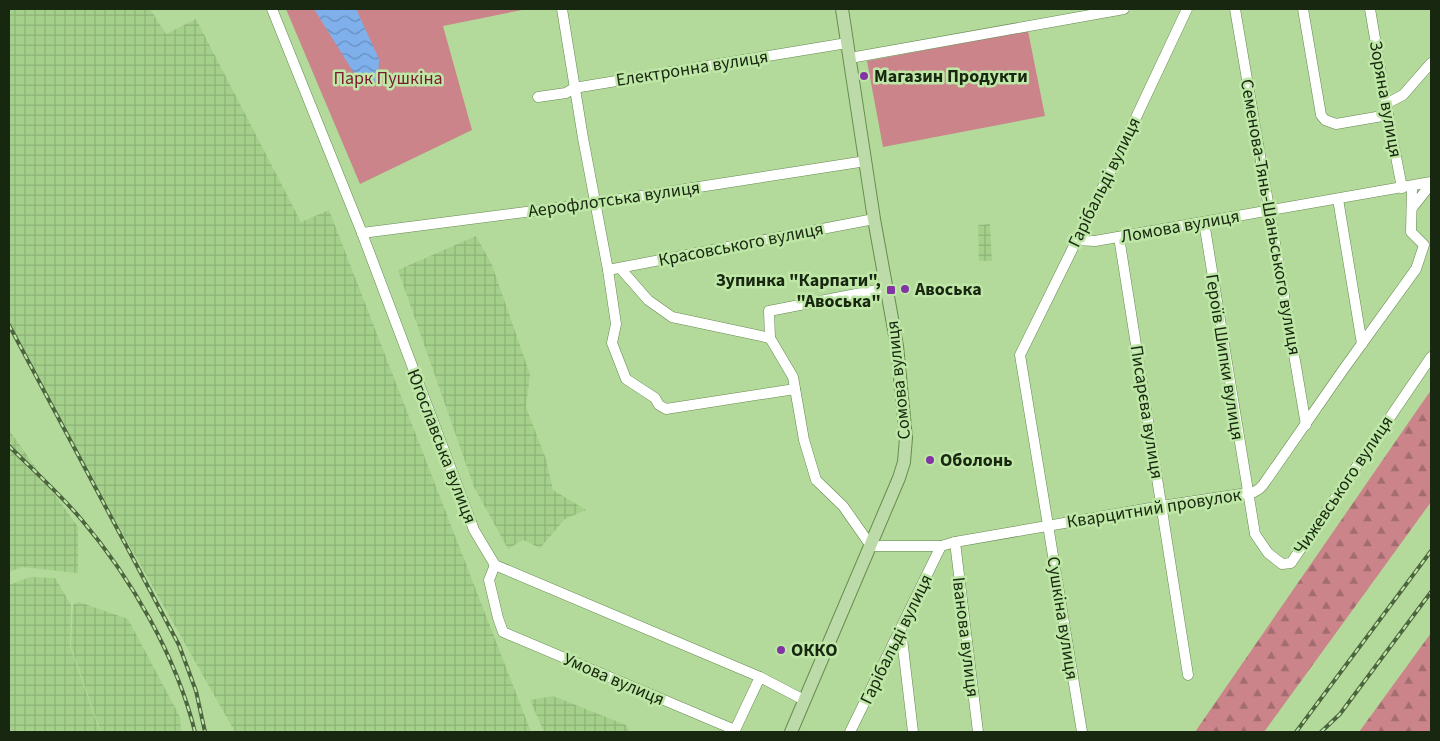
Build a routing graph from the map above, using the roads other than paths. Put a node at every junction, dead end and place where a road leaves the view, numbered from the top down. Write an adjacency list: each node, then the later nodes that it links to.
1 (272, 9): 26 (street, Югославська вулиця)
2 (562, 9): 13 (street)
3 (842, 9): 10 (main road, Сомова вулиця)
4 (1124, 9): 9 (street)
5 (1187, 9): 28 (street, Гарібальді вулиця)
6 (1235, 9): 23 (street, Семенова-Тянь-Шаньського вулиця)
7 (1303, 9): 16 (street)
8 (1370, 9): 15 (street, Зоряна вулиця)
9 (1110, 10): 11 (street)
10 (847, 43): 11 (main road, Сомова вулиця); 13 (street, Електронна вулиця)
11 (850, 58): 17 (main road, Сомова вулиця)
12 (1431, 63): 15 (street)
13 (574, 88): 14 (street, Електронна вулиця); 21 (street)
14 (538, 97)
15 (1386, 104): 16 (street, Зоряна вулиця)
16 (1388, 115): 19 (street, Зоряна вулиця)
17 (866, 162): 21 (street, Аерофлотська вулиця); 24 (main road, Сомова вулиця)
18 (1431, 183): 19 (street, Ломова вулиця); 22 (street)
19 (1407, 188): 20 (street, Ломова вулиця); 22 (street, Кварцитний провулок)
20 (1338, 199): 23 (street, Ломова вулиця); 34 (street)
21 (596, 203): 26 (street, Аерофлотська вулиця); 31 (street)
22 (1412, 208): 29 (street, Кварцитний провулок)
23 (1270, 211): 25 (street, Ломова вулиця); 38 (street, Семенова-Тянь-Шаньського вулиця)
24 (874, 219): 30 (street, Красовського вулиця); 32 (main road, Сомова вулиця)
25 (1204, 222): 27 (street, Ломова вулиця); 39 (street, Героїв Шипки вулиця)
26 (362, 232): 45 (street, Югославська вулиця)
27 (1119, 237): 28 (street, Ломова вулиця); 40 (street, Писарєва вулиця)
28 (1076, 240): 35 (street, Гарібальді вулиця)
29 (1428, 247): 34 (street, Кварцитний провулок)
30 (620, 268): 31 (street, Красовського вулиця); 33 (street)
31 (608, 270): 37 (street)
32 (886, 288): 33 (street); 43 (main road, Сомова вулиця)
33 (770, 338): 37 (street)
34 (1362, 344): 38 (street, Кварцитний провулок)
35 (1020, 355): 41 (street, Сушкіна вулиця)
36 (1431, 357): 39 (street, Чижевського вулиця)
37 (795, 389): 43 (street)
38 (1306, 425): 39 (street, Кварцитний провулок)
39 (1246, 492): 40 (street, Кварцитний провулок)
40 (1162, 506): 41 (street, Кварцитний провулок); 47 (street, Писарєва вулиця)
41 (1048, 526): 42 (street, Кварцитний провулок); 54 (street, Сушкіна вулиця)
42 (954, 542): 44 (street, Кварцитний провулок); 53 (street, Іванова вулиця)
43 (871, 546): 44 (street, Кварцитний провулок); 49 (main road, Сомова вулиця)
44 (941, 546): 46 (street, Гарібальді вулиця)
45 (495, 565): 48 (street); 48 (street, Умова вулиця)
46 (901, 629): 51 (street, Гарібальді вулиця); 52 (street)
47 (1188, 675)
48 (760, 677): 49 (street)
49 (804, 700): 50 (main road, Сомова вулиця)
50 (791, 732)
51 (850, 732)
52 (913, 732)
53 (978, 732)
54 (1082, 732)

